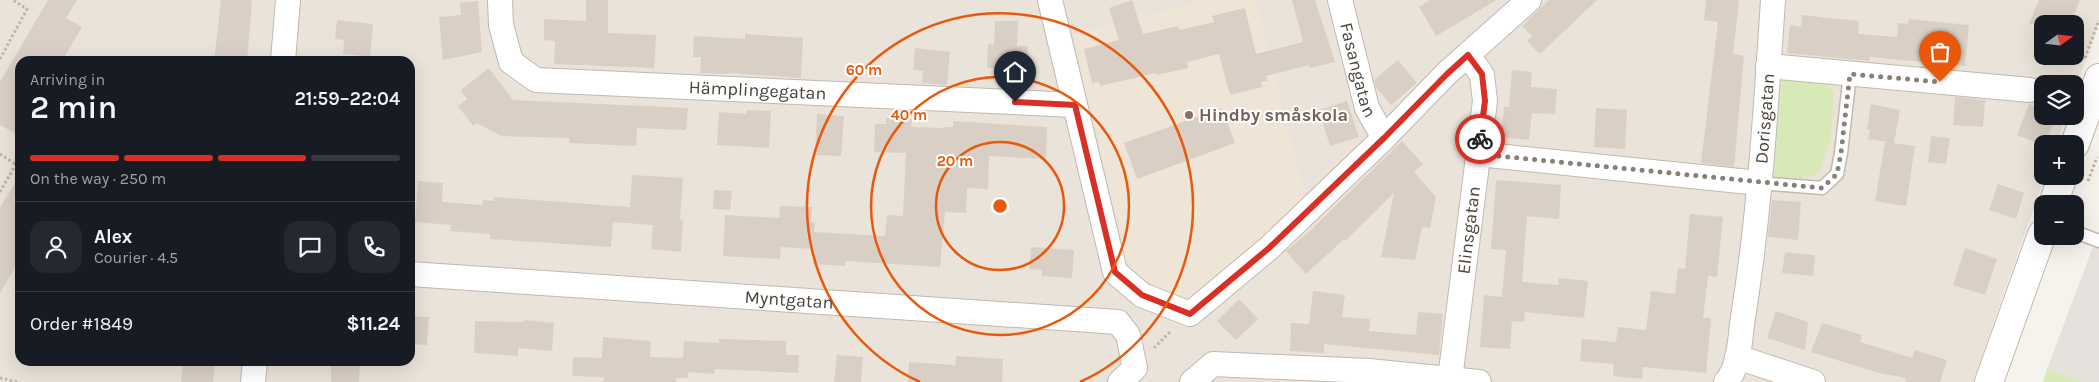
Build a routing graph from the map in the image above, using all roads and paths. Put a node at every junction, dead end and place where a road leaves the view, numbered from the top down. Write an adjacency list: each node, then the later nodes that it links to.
1 (13, 0): 11 (path)
2 (288, 0): 10 (street)
3 (500, 0): 16 (street, Hämplingegatan)
4 (1050, 0): 16 (street)
5 (1340, 0): 18 (street, Fasangatan)
6 (1529, 0): 9 (street)
7 (1773, 0): 12 (street, Dorisgatan)
8 (2099, 20): 13 (path)
9 (1468, 55): 18 (street); 20 (street, Elinsgatan)
10 (283, 56)
11 (0, 58)
12 (1768, 66): 14 (street); 23 (street, Dorisgatan)
13 (2090, 72): 17 (street)
14 (1850, 74): 15 (street); 23 (lane)
15 (2030, 90)
16 (1075, 105): 29 (street)
17 (2077, 135)
18 (1384, 138): 29 (street)
19 (0, 154): 21 (path)
20 (1478, 154): 23 (street); 36 (street, Elinsgatan)
21 (15, 164)
22 (15, 170): 24 (path)
23 (1759, 183): 30 (street, Dorisgatan)
24 (0, 192)
25 (2084, 235): 26 (lane)
26 (2099, 241)
27 (2038, 245): 43 (street)
28 (415, 274): 32 (street, Myntgatan)
29 (1190, 314): 32 (path)
30 (1737, 356): 33 (street); 41 (street, Dorisgatan)
31 (254, 366): 38 (street)
32 (1128, 375)
33 (1771, 375): 42 (street)
34 (1368, 376): 36 (street); 39 (street)
35 (0, 378): 37 (path)
36 (1450, 379): 40 (street)
37 (18, 382)
38 (253, 382)
39 (1192, 382)
40 (1479, 382)
41 (1726, 382)
42 (1813, 382)
43 (1989, 382)

